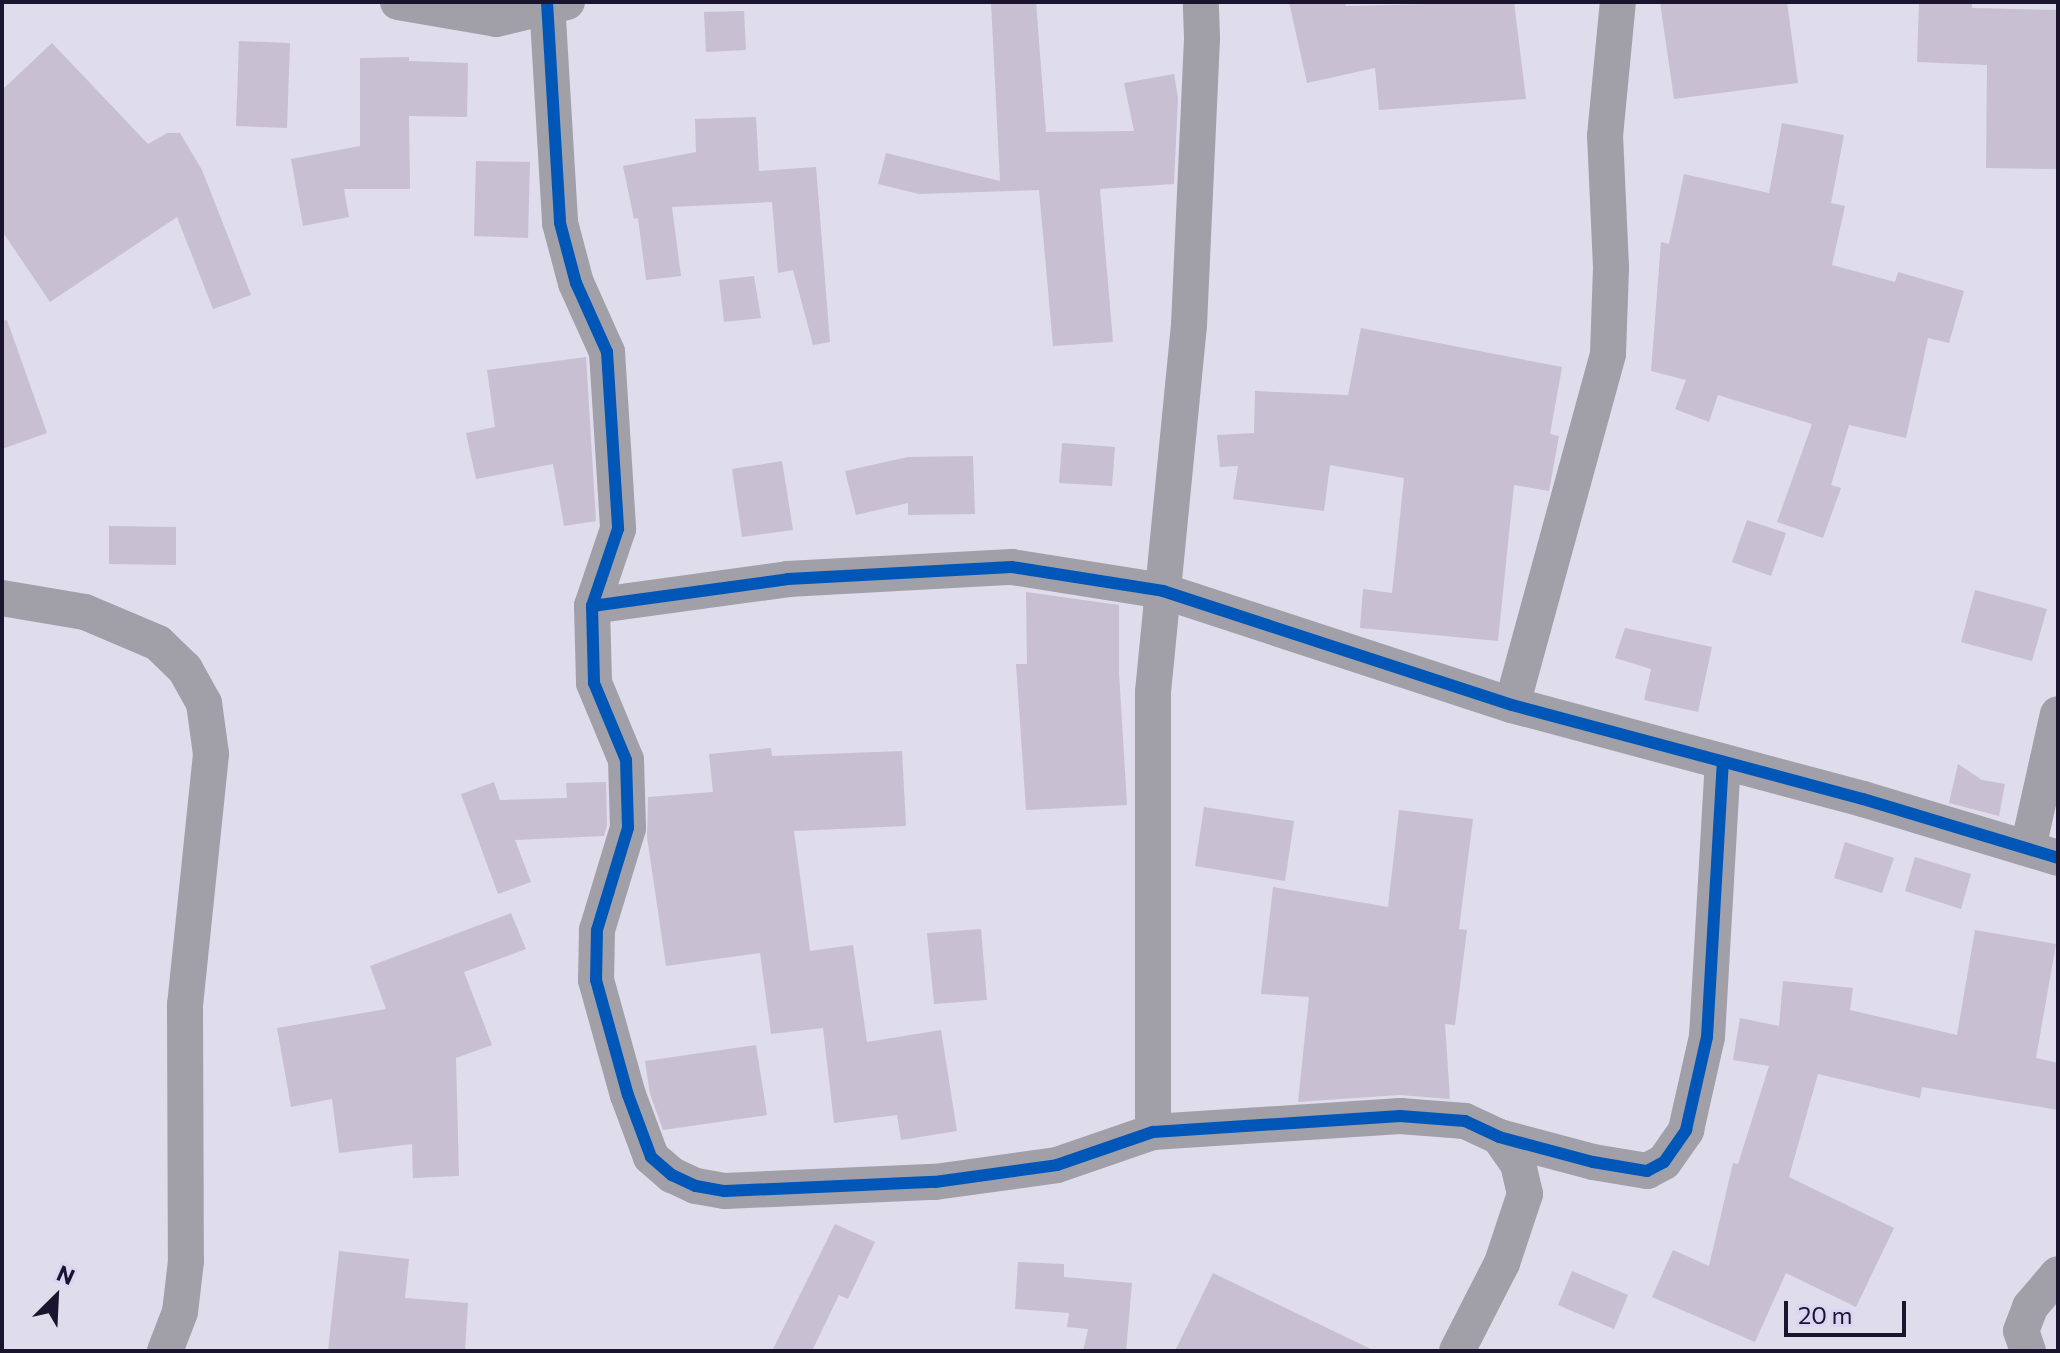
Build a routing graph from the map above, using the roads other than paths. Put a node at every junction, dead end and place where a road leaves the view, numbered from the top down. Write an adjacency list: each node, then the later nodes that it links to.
1 (398, 2): 4 (street)
2 (1201, 2): 5 (street)
3 (1618, 2): 8 (street)
4 (554, 4): 7 (street)
5 (1163, 591): 7 (street); 8 (street); 12 (street)
6 (2, 598): 15 (street)
7 (592, 606): 12 (street)
8 (1512, 705): 10 (street)
9 (2058, 714): 11 (street)
10 (1723, 762): 11 (street); 13 (street)
11 (2043, 853)
12 (1153, 1132): 13 (street)
13 (1499, 1137): 16 (street)
14 (2058, 1274): 17 (street)
15 (165, 1351)
16 (1457, 1351)
17 (2028, 1351)

